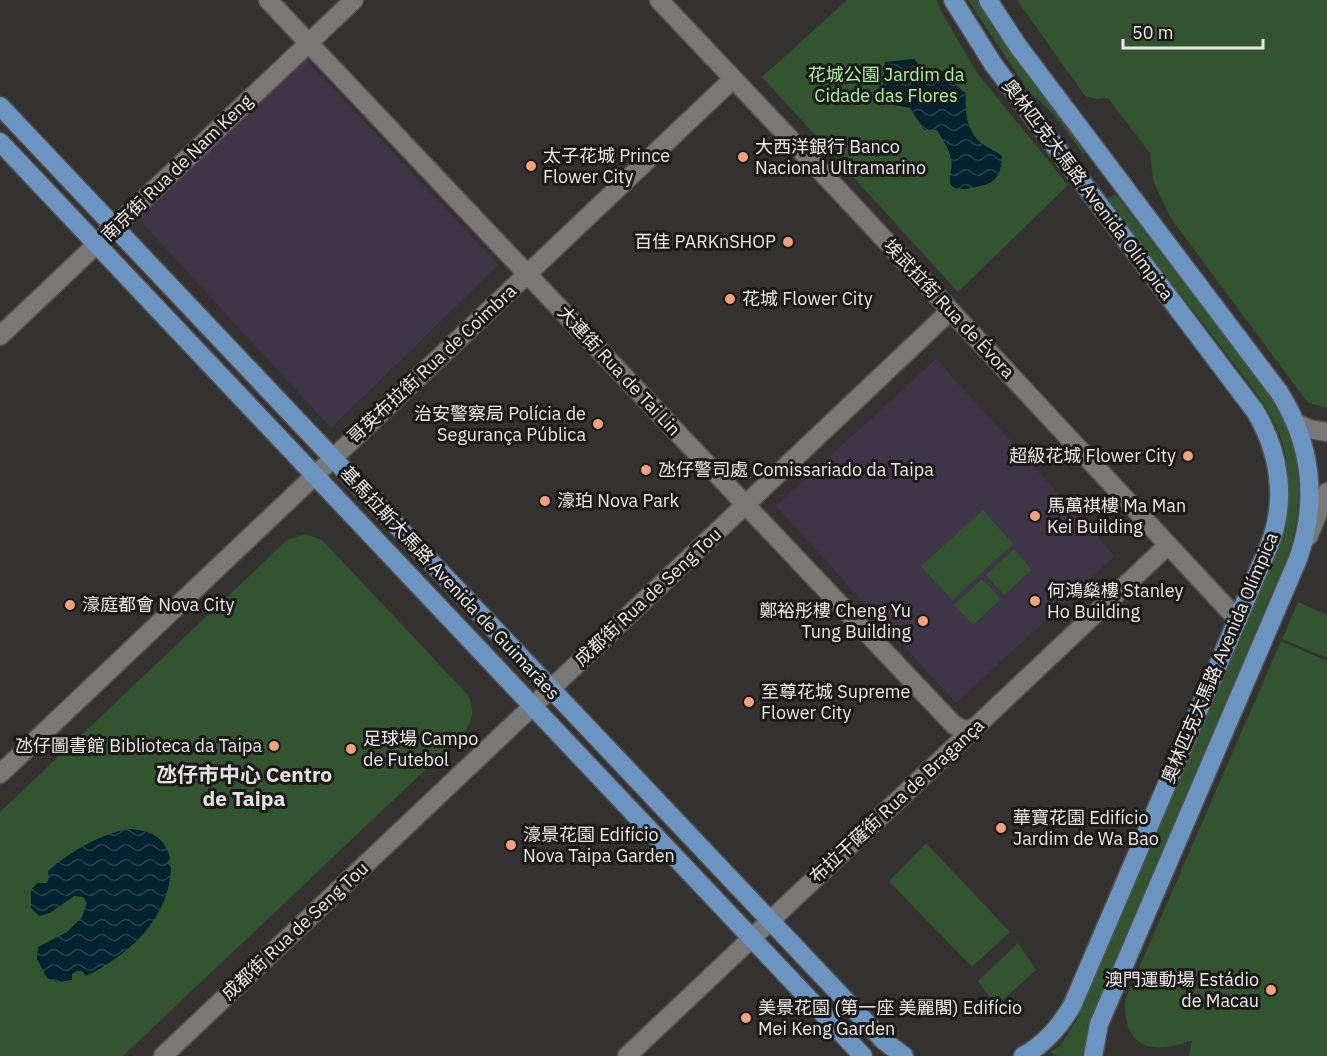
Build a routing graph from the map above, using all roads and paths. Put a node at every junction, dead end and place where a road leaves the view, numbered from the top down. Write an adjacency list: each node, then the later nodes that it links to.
1 (268, 0): 6 (street, 大連街 Rua de Tai Lin)
2 (354, 0): 6 (street, 南京街 Rua de Nam Keng)
3 (658, 0): 7 (street, 埃武拉街 Rua de Évora)
4 (953, 0): 11 (main road, 奧林匹克大馬路 Avenida Olímpica)
5 (988, 0): 10 (main road, 奧林匹克大馬路 Avenida Olímpica)
6 (309, 43): 14 (street, 南京街 Rua de Nam Keng); 16 (street, 大連街 Rua de Tai Lin)
7 (733, 79): 16 (street, 哥英布拉街 Rua de Coimbra); 17 (street, 埃武拉街 Rua de Évora)
8 (0, 106): 14 (main road, 基馬拉斯大馬路 Avenida de Guimarães)
9 (0, 142): 15 (main road, 基馬拉斯大馬路 Avenida de Guimarães)
10 (1094, 147): 11 (main road); 12 (main road, 奧林匹克大馬路 Avenida Olímpica)
11 (1070, 166): 13 (main road, 奧林匹克大馬路 Avenida Olímpica)
12 (1120, 182): 13 (main road); 19 (main road, 奧林匹克大馬路 Avenida Olímpica)
13 (1096, 200): 27 (main road, 奧林匹克大馬路 Avenida Olímpica)
14 (114, 227): 15 (street, 南京街 Rua de Nam Keng); 21 (main road, 基馬拉斯大馬路 Avenida de Guimarães)
15 (96, 245): 18 (street, 南京街 Rua de Nam Keng); 22 (main road, 基馬拉斯大馬路 Avenida de Guimarães)
16 (527, 274): 21 (street, 哥英布拉街 Rua de Coimbra); 24 (street, 大連街 Rua de Tai Lin)
17 (950, 311): 24 (street, 成都街 Rua de Seng Tou); 25 (street, 埃武拉街 Rua de Évora)
18 (0, 336)
19 (1296, 423): 20 (street); 26 (main road, 奧林匹克大馬路 Avenida Olímpica)
20 (1327, 432)
21 (333, 458): 22 (street, 哥英布拉街 Rua de Coimbra); 28 (main road, 基馬拉斯大馬路 Avenida de Guimarães)
22 (314, 476): 29 (main road, 基馬拉斯大馬路 Avenida de Guimarães); 33 (street, 哥英布拉街 Rua de Coimbra)
23 (1327, 492): 26 (street)
24 (745, 505): 28 (street, 成都街 Rua de Seng Tou); 30 (street, 大連街 Rua de Tai Lin)
25 (1167, 546): 27 (street, 埃武拉街 Rua de Évora); 31 (street, 布拉干薩街 Rua de Bragança)
26 (1298, 559): 41 (main road, 奧林匹克大馬路 Avenida Olímpica)
27 (1238, 620): 40 (main road, 奧林匹克大馬路 Avenida Olímpica)
28 (551, 689): 29 (street, 成都街 Rua de Seng Tou); 34 (main road, 基馬拉斯大馬路 Avenida de Guimarães)
29 (533, 706): 35 (main road, 基馬拉斯大馬路 Avenida de Guimarães); 36 (street, 成都街 Rua de Seng Tou)
30 (954, 726): 31 (street); 32 (street)
31 (975, 728): 32 (street, 布拉干薩街 Rua de Bragança)
32 (954, 747): 34 (street, 布拉干薩街 Rua de Bragança)
33 (0, 774)
34 (770, 921): 35 (street, 布拉干薩街 Rua de Bragança); 39 (main road, 基馬拉斯大馬路 Avenida de Guimarães)
35 (752, 939): 37 (street, 布拉干薩街 Rua de Bragança); 38 (main road, 基馬拉斯大馬路 Avenida de Guimarães)
36 (163, 1056)
37 (627, 1056)
38 (863, 1056)
39 (904, 1056)
40 (1023, 1056)
41 (1093, 1056)

